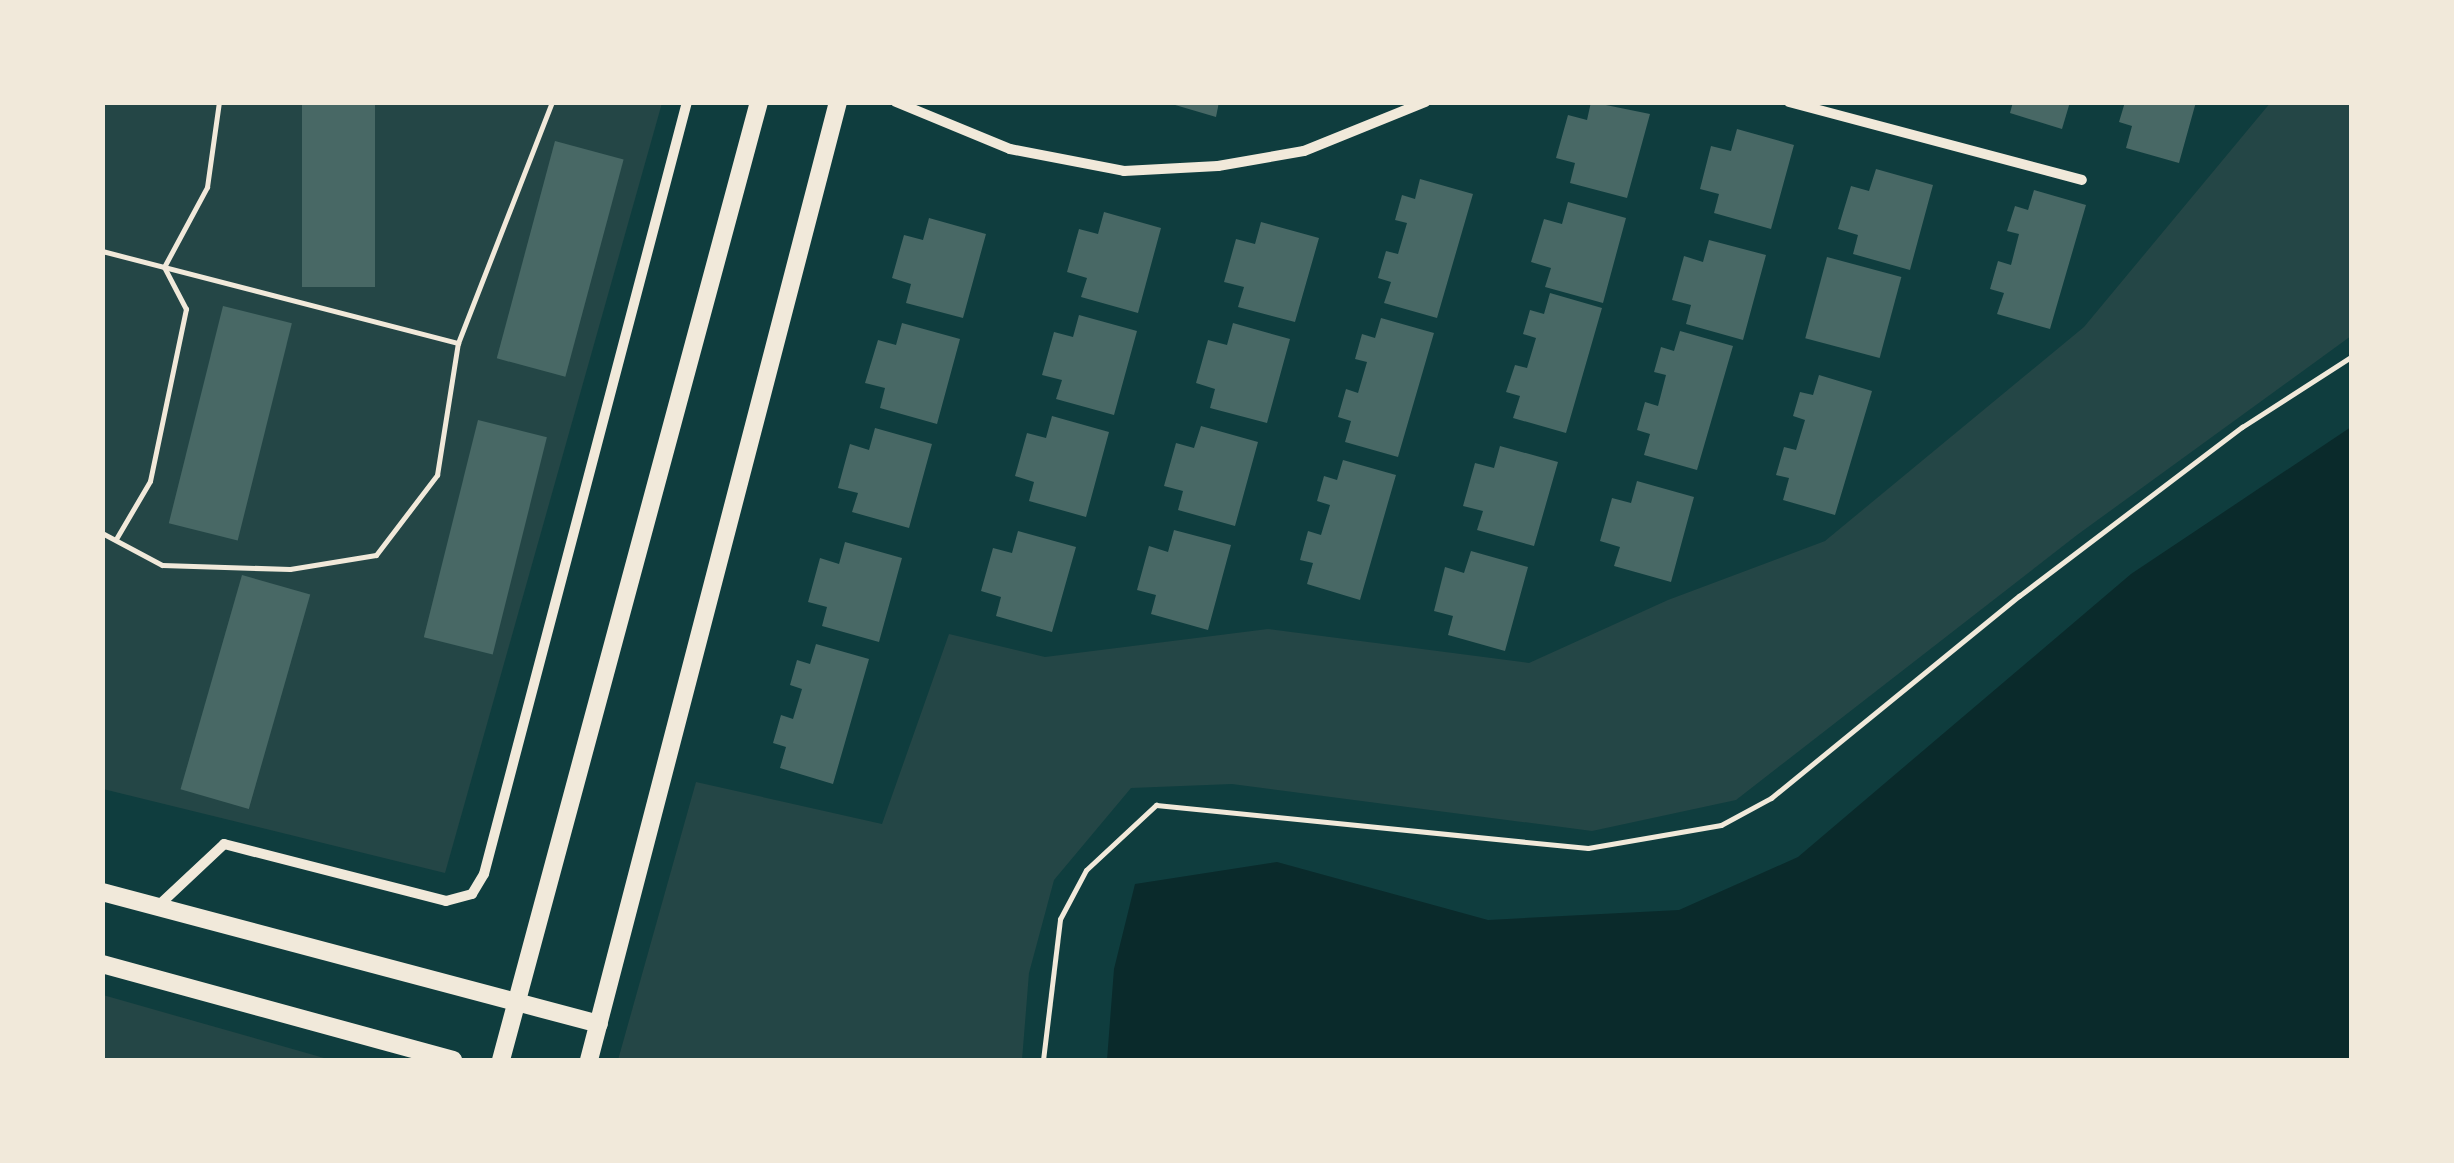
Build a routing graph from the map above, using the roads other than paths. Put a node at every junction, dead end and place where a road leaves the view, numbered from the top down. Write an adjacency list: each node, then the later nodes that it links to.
1 (688, 102): 9 (street)
2 (759, 102): 11 (main road)
3 (838, 102): 12 (main road)
4 (896, 102): 5 (street)
5 (1426, 102)
6 (1788, 102): 7 (street)
7 (2082, 180)
8 (102, 892): 9 (main road)
9 (156, 908): 11 (main road)
10 (102, 964): 13 (main road)
11 (514, 1001): 12 (main road); 14 (main road)
12 (599, 1024): 15 (main road)
13 (453, 1060)
14 (501, 1060)
15 (590, 1060)

